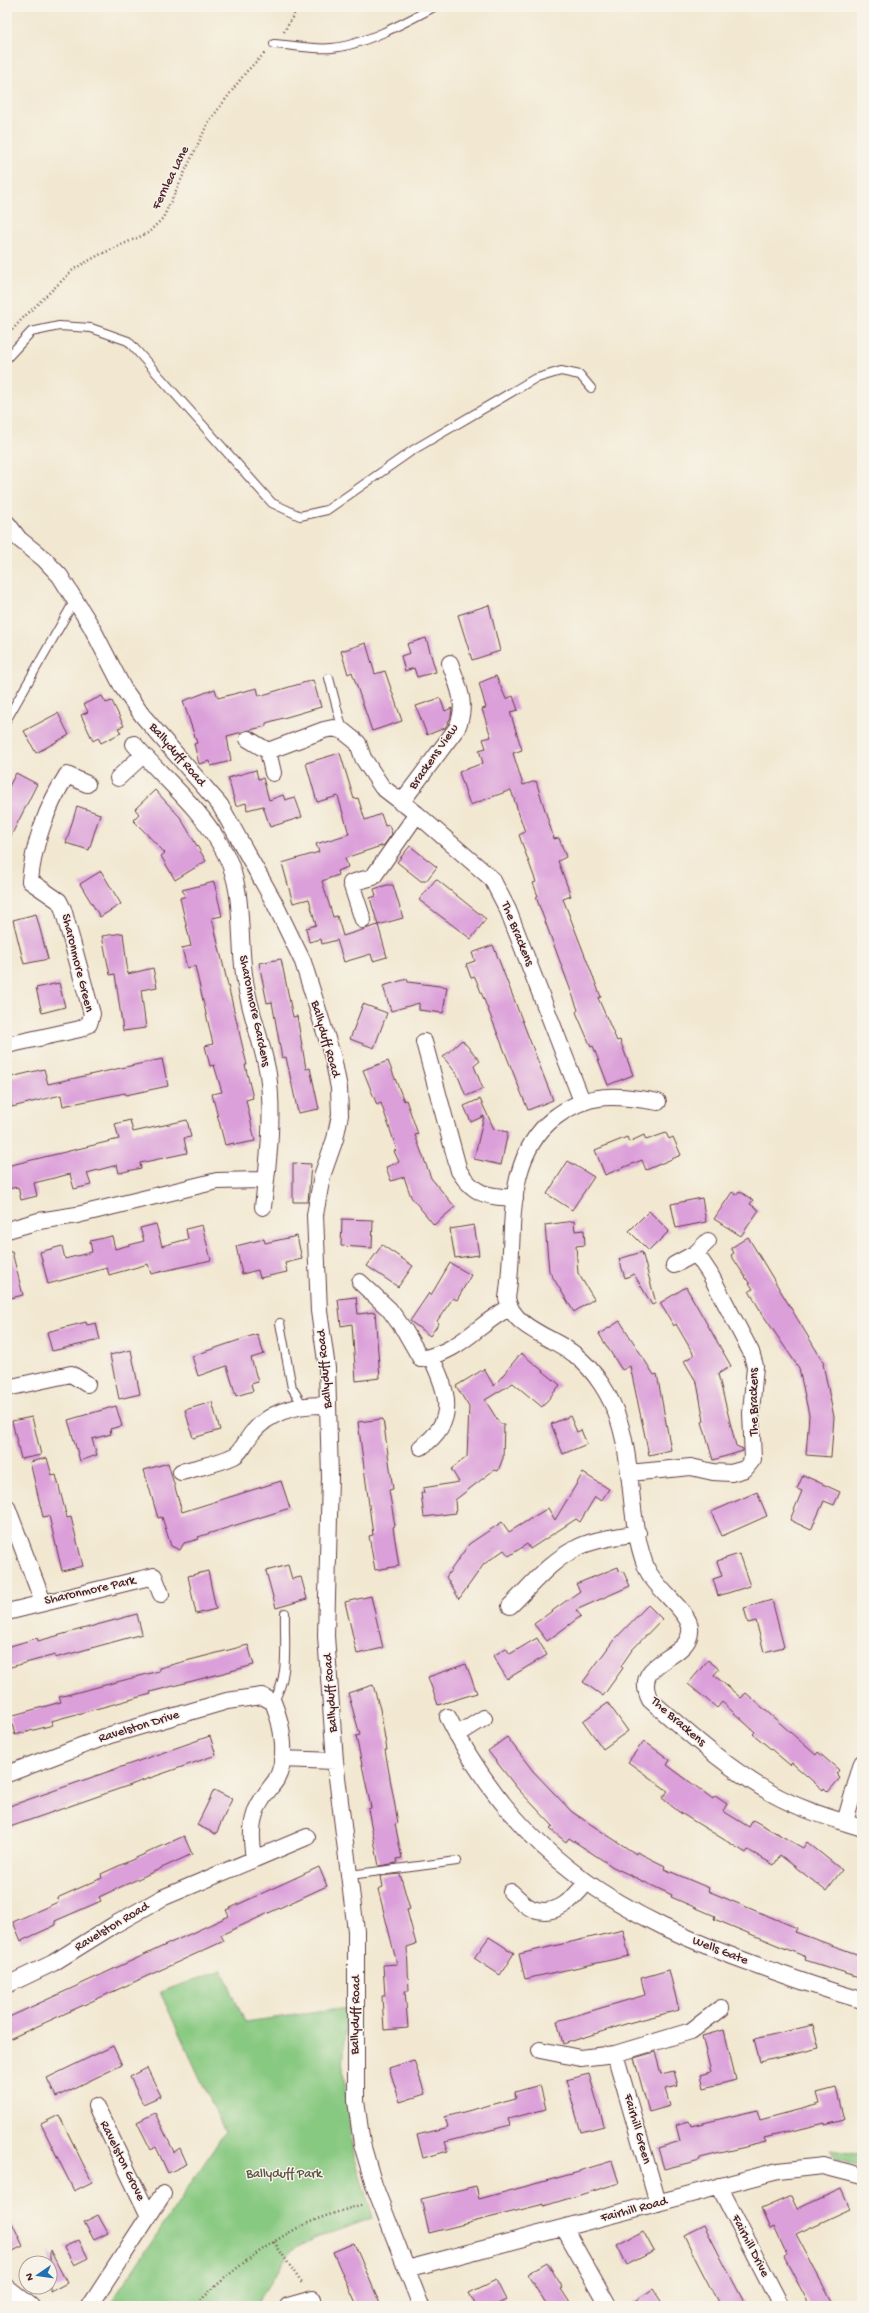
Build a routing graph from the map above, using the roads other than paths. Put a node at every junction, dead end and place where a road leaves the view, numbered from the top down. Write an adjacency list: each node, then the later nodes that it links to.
1 (434, 7): 2 (lane)
2 (274, 44)
3 (7, 358): 4 (lane)
4 (591, 388)
5 (7, 523): 6 (street, Ballyduff Road)
6 (75, 600): 9 (lane); 37 (street, Ballyduff Road)
7 (450, 663): 16 (street, Brackens View)
8 (329, 678): 10 (lane)
9 (7, 718)
10 (343, 731): 12 (street); 16 (street, The Brackens)
11 (248, 739): 12 (street)
12 (268, 751): 13 (street)
13 (273, 773)
14 (118, 778): 23 (street, Sharonmore Gardens)
15 (87, 784): 20 (street, Sharonmore Green)
16 (401, 803): 17 (street, The Brackens)
17 (417, 814): 18 (street); 21 (street, The Brackens)
18 (363, 920)
19 (424, 1042): 24 (street)
20 (7, 1045)
21 (582, 1101): 22 (street); 24 (street)
22 (658, 1102)
23 (266, 1180): 25 (street, Sharonmore Gardens); 26 (street)
24 (514, 1198): 31 (street)
25 (263, 1207)
26 (7, 1230)
27 (708, 1241): 28 (street)
28 (696, 1253): 29 (street); 40 (street, The Brackens)
29 (674, 1266)
30 (360, 1282): 33 (street)
31 (509, 1308): 33 (street); 40 (street, The Brackens)
32 (280, 1323): 36 (lane)
33 (431, 1357): 38 (street)
34 (87, 1384): 35 (street)
35 (7, 1388)
36 (302, 1404): 37 (street); 39 (street)
37 (328, 1405): 53 (street, Ballyduff Road)
38 (421, 1447)
39 (181, 1472)
40 (628, 1473): 42 (street, The Brackens)
41 (7, 1507): 44 (street)
42 (638, 1533): 45 (street); 56 (street, The Brackens)
43 (161, 1594): 44 (street, Sharonmore Park)
44 (43, 1602): 46 (street, Sharonmore Park)
45 (510, 1606)
46 (7, 1612)
47 (285, 1613): 48 (lane)
48 (273, 1702): 52 (street); 55 (street, Ravelston Drive)
49 (448, 1717): 51 (street, Wells Gate)
50 (484, 1718): 51 (street)
51 (457, 1735): 62 (street, Wells Gate)
52 (282, 1759): 53 (street); 59 (street)
53 (335, 1761): 61 (street, Ballyduff Road)
54 (862, 1763): 56 (street)
55 (7, 1774)
56 (845, 1822): 57 (street, The Brackens)
57 (862, 1828)
58 (307, 1837): 59 (street, Ravelston Road)
59 (254, 1859): 64 (street, Ravelston Road)
60 (458, 1861): 61 (lane)
61 (350, 1875): 76 (street, Ballyduff Road)
62 (586, 1883): 63 (street); 65 (street, Wells Gate)
63 (511, 1892)
64 (7, 1984)
65 (862, 2000)
66 (721, 2008): 68 (street)
67 (540, 2050): 68 (street)
68 (615, 2054): 73 (street, Fairhill Green)
69 (96, 2106): 74 (street, Ravelston Grove)
70 (862, 2176): 71 (street, Fairhill Road)
71 (718, 2186): 73 (street, Fairhill Road); 84 (street, Fairhill Drive)
72 (163, 2194): 74 (street, Ravelston Grove)
73 (658, 2203): 75 (street, Fairhill Road)
74 (149, 2216): 80 (street, Ravelston Grove)
75 (564, 2228): 76 (street, Fairhill Road); 83 (street)
76 (406, 2269): 82 (street, Ballyduff Road)
77 (7, 2287): 79 (street)
78 (313, 2300): 81 (street)
79 (31, 2306)
80 (90, 2306)
81 (288, 2306)
82 (421, 2306)
83 (608, 2306)
84 (780, 2306)

